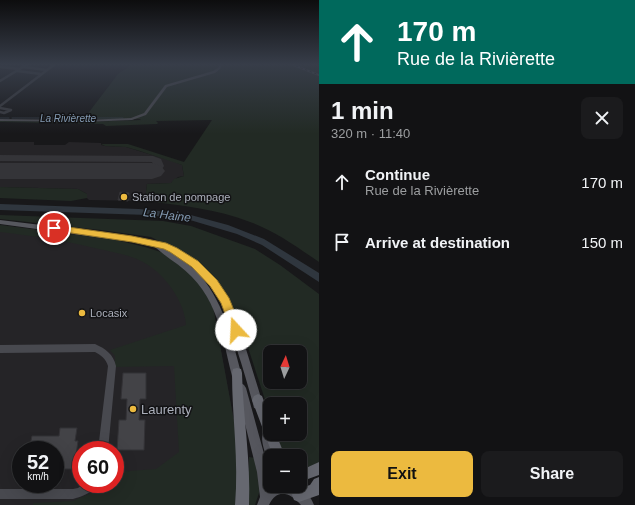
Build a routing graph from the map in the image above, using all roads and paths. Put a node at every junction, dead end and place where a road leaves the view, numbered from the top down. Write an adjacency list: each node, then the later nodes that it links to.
1 (24, 88): 3 (street)
2 (165, 88): 5 (street)
3 (0, 107): 4 (street)
4 (0, 112)
5 (0, 120)
6 (0, 222): 7 (main road)
7 (155, 245): 9 (main road); 10 (main road)
8 (0, 349): 12 (street)
9 (237, 374): 20 (main road); 21 (highway)
10 (258, 400): 11 (highway); 13 (main road)
11 (263, 414)
12 (104, 441)
13 (270, 449)
14 (319, 468): 15 (highway)
15 (307, 473)
16 (319, 484): 19 (highway)
17 (76, 493): 18 (street)
18 (0, 494)
19 (296, 494): 20 (main road)
20 (264, 501)
21 (242, 505)

